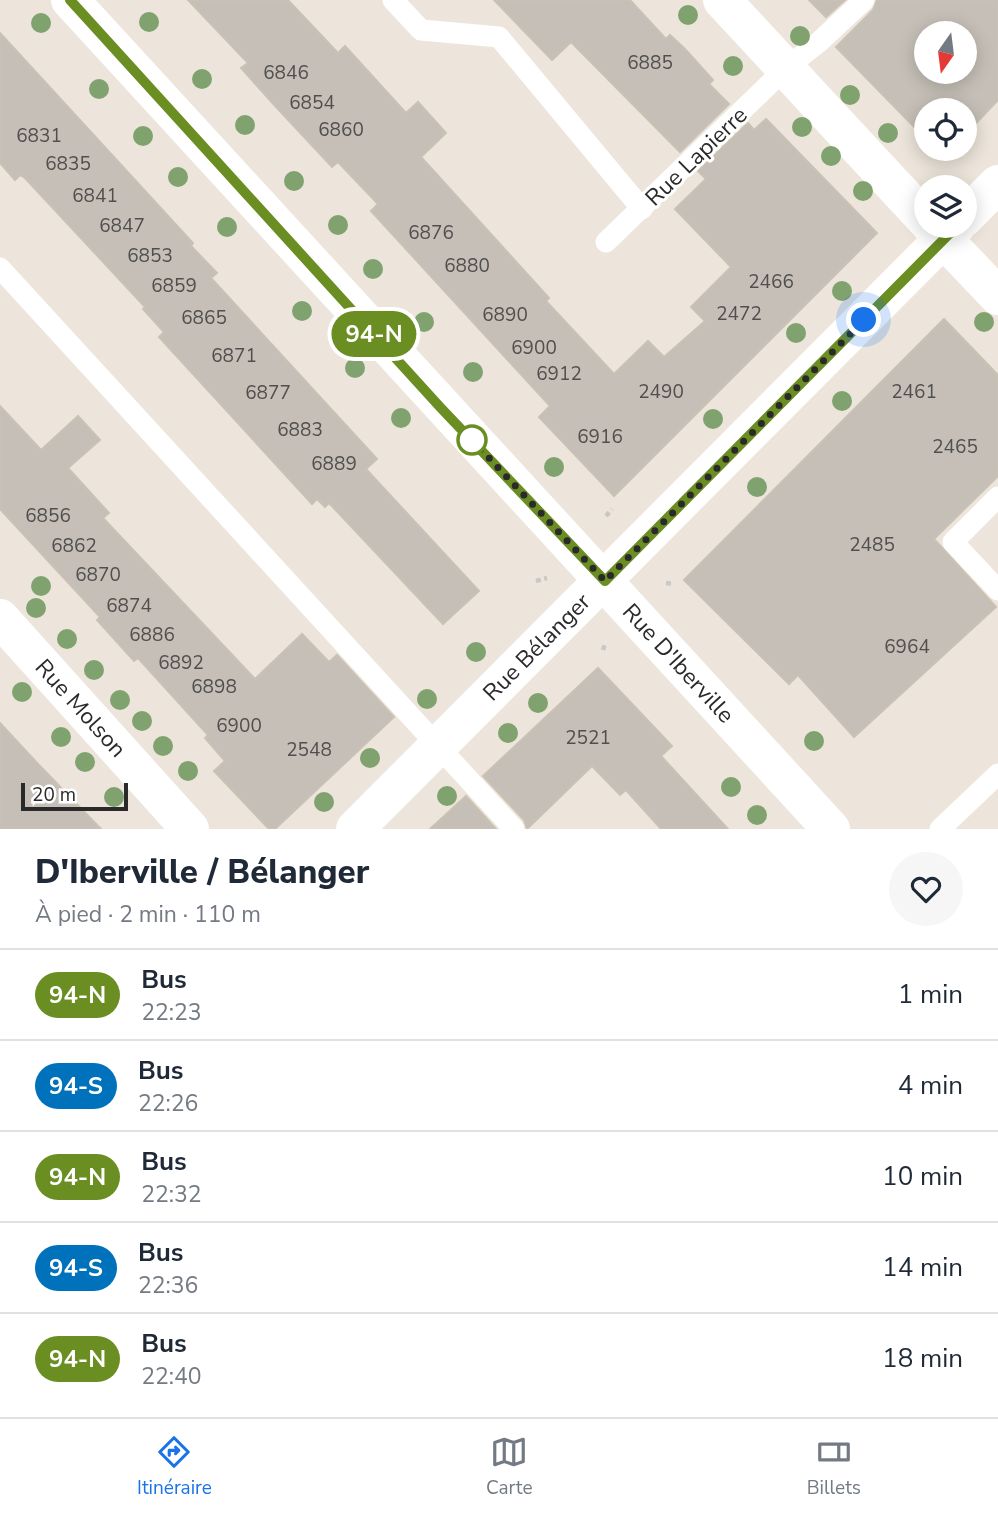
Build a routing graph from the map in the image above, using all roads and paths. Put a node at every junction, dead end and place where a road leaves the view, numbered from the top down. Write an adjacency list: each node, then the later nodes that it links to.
1 (70, 0): 20 (street, Rue D'Iberville)
2 (393, 0): 9 (lane)
3 (722, 0): 5 (street)
4 (864, 0): 5 (lane, Rue Lapierre)
5 (786, 68): 7 (street); 9 (lane, Rue Lapierre)
6 (998, 184): 8 (street, Rue Bélanger)
7 (914, 196)
8 (977, 200)
9 (642, 209): 12 (lane, Rue Lapierre)
10 (933, 238): 20 (street, Rue Bélanger)
11 (953, 238): 14 (street)
12 (606, 242)
13 (0, 268): 27 (lane)
14 (998, 296)
15 (998, 497): 23 (lane)
16 (612, 509): 17 (path)
17 (606, 516)
18 (547, 578): 19 (path)
19 (536, 581)
20 (605, 581): 27 (street, Rue Bélanger); 32 (street, Rue D'Iberville)
21 (666, 583): 22 (path)
22 (674, 584)
23 (998, 590)
24 (0, 618): 29 (street, Rue Molson)
25 (605, 644): 26 (path)
26 (603, 650)
27 (439, 747): 30 (street, Rue Bélanger); 31 (lane)
28 (998, 774): 33 (lane)
29 (190, 829)
30 (355, 829)
31 (514, 829)
32 (831, 829)
33 (940, 829)

